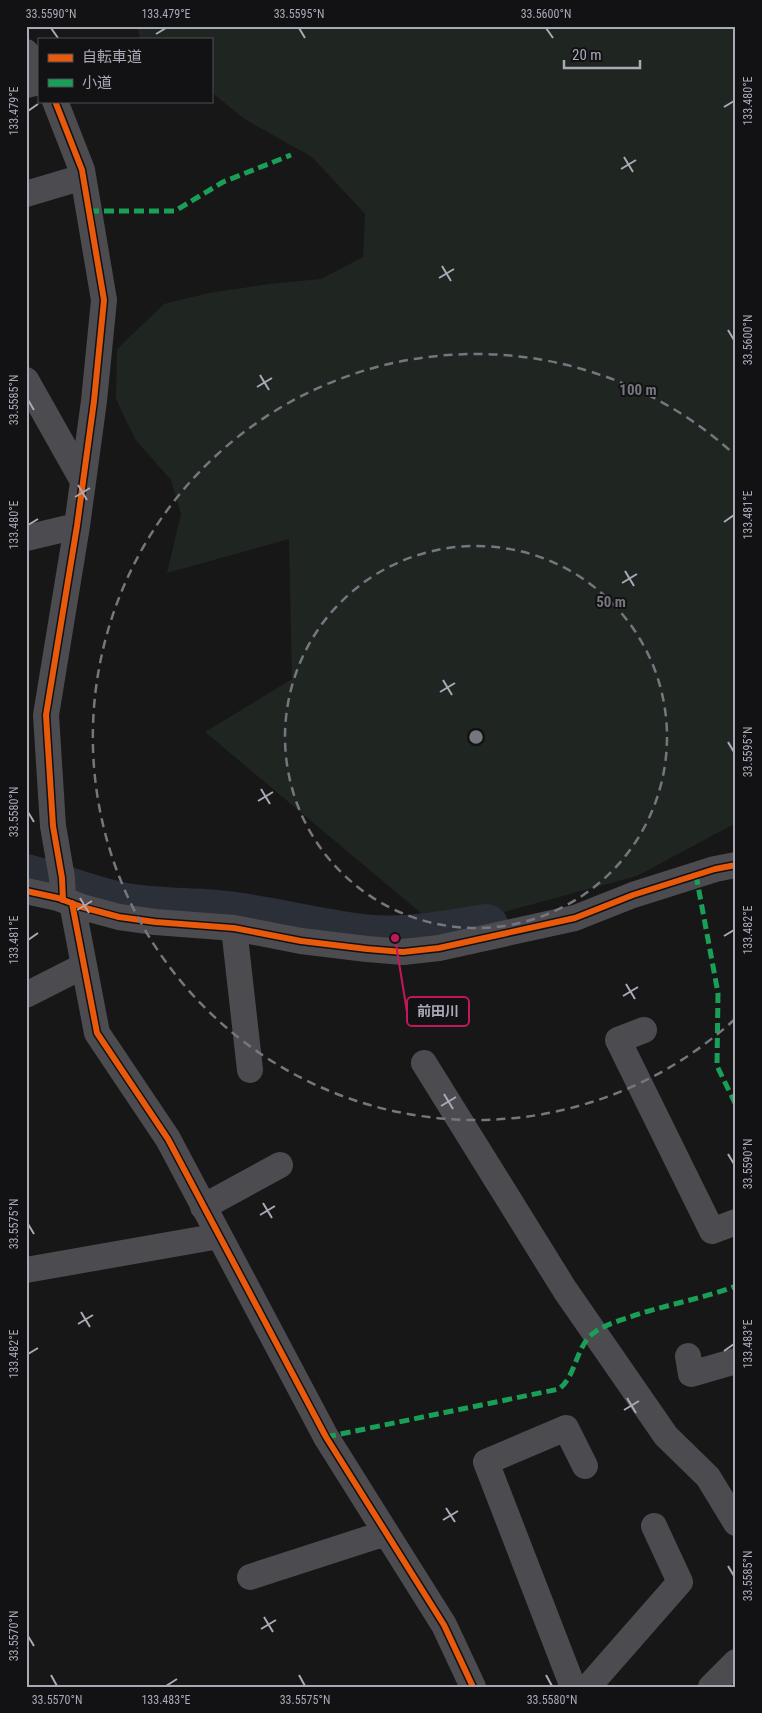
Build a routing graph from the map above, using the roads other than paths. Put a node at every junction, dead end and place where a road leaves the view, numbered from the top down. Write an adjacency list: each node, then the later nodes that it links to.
1 (26, 52): 2 (street)
2 (38, 65)
3 (55, 102): 4 (street)
4 (83, 177): 5 (street); 7 (street)
5 (26, 194)
6 (26, 380): 7 (street)
7 (84, 480): 8 (street)
8 (77, 526): 9 (street); 12 (street)
9 (26, 538)
10 (736, 866): 13 (street)
11 (26, 891): 12 (street)
12 (65, 894): 13 (street); 14 (street)
13 (234, 928): 18 (street)
14 (84, 966): 15 (street); 20 (street)
15 (26, 995)
16 (644, 1030): 21 (street)
17 (424, 1063): 27 (street)
18 (250, 1070)
19 (280, 1165): 20 (street)
20 (204, 1207): 22 (street)
21 (736, 1222)
22 (219, 1236): 23 (street); 29 (street)
23 (26, 1270)
24 (688, 1356): 25 (street)
25 (736, 1361)
26 (585, 1466): 33 (street)
27 (736, 1523)
28 (654, 1526): 34 (street)
29 (386, 1533): 30 (street); 32 (street)
30 (250, 1577)
31 (736, 1662): 35 (street)
32 (473, 1687)
33 (574, 1687)
34 (588, 1687)
35 (711, 1687)

